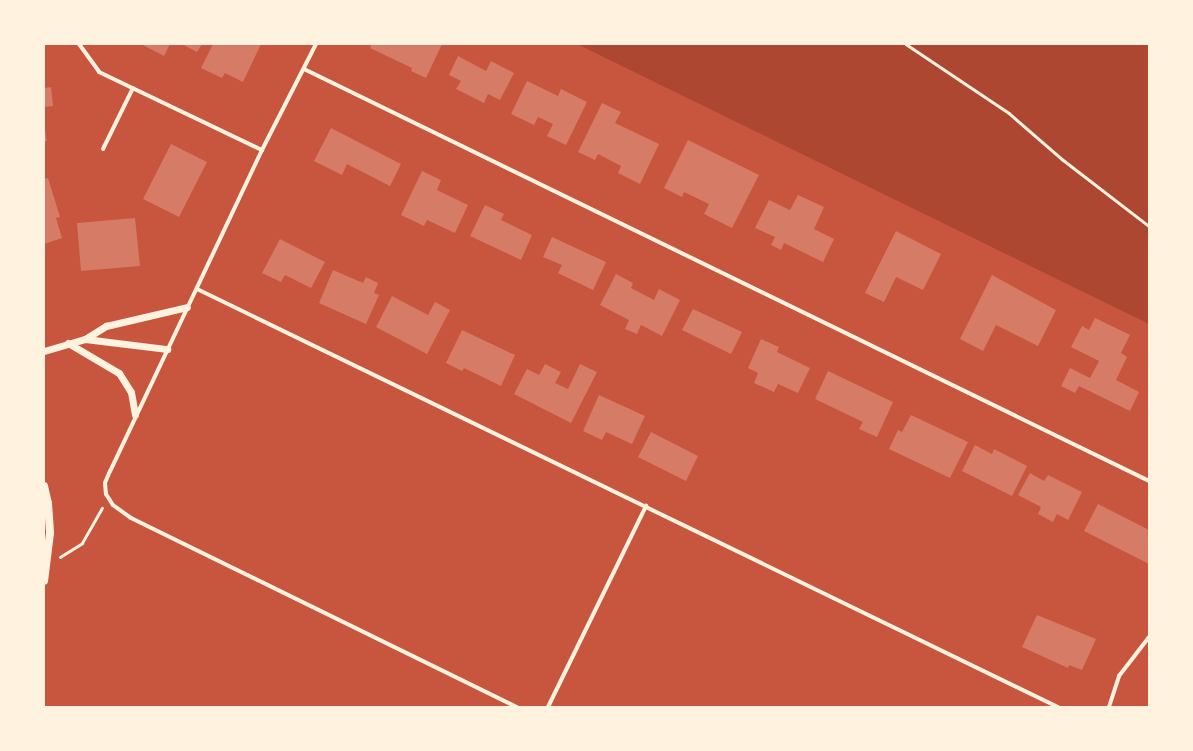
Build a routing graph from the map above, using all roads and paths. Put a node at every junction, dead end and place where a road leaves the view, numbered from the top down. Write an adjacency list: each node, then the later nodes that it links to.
1 (79, 44): 5 (street)
2 (316, 44): 4 (street)
3 (906, 44): 8 (path)
4 (304, 69): 7 (street); 16 (street)
5 (133, 88): 6 (street); 7 (street)
6 (103, 149)
7 (262, 150): 9 (street)
8 (1149, 226)
9 (198, 289): 10 (street); 19 (street)
10 (187, 307): 11 (street); 13 (street)
11 (84, 339): 12 (street); 13 (street)
12 (68, 343): 14 (street); 15 (street)
13 (167, 349): 15 (street)
14 (44, 350)
15 (135, 415): 18 (street)
16 (1149, 481)
17 (44, 486): 20 (main road)
18 (108, 500): 20 (path); 23 (street)
19 (646, 506): 24 (street); 25 (street)
20 (47, 564): 21 (main road)
21 (44, 581)
22 (1149, 637): 26 (street)
23 (517, 707)
24 (548, 707)
25 (1058, 707)
26 (1109, 707)

